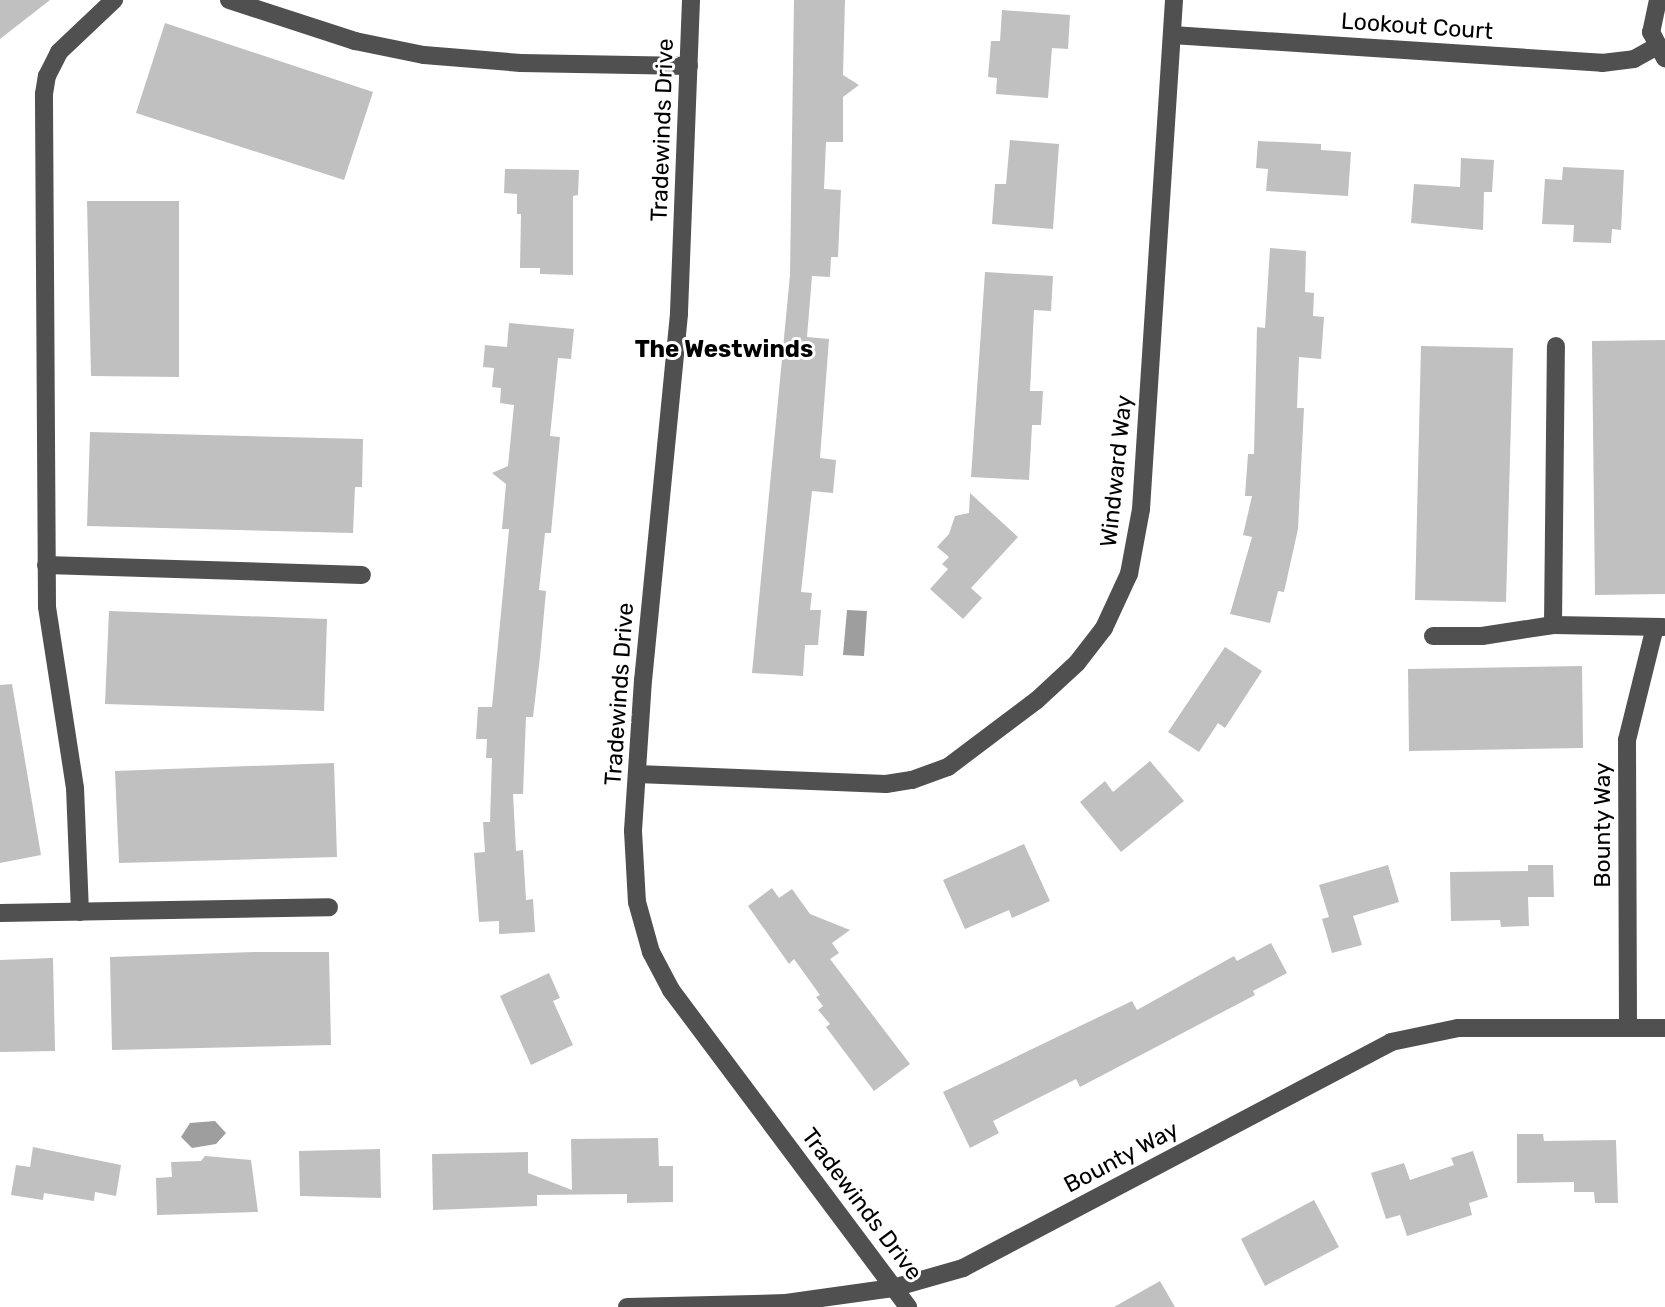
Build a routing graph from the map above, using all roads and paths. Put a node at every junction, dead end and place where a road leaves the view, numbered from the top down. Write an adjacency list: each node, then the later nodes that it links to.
1 (114, 0): 10 (street)
2 (229, 0): 8 (street)
3 (691, 0): 8 (street, Tradewinds Drive)
4 (1174, 0): 6 (street, Windward Way)
5 (1658, 0): 7 (street, Lookout Court)
6 (1172, 35): 7 (street, Lookout Court); 15 (street, Windward Way)
7 (1660, 52)
8 (689, 66): 15 (street, Tradewinds Drive)
9 (1556, 346): 12 (street)
10 (46, 565): 11 (street); 17 (street)
11 (362, 575)
12 (1553, 625): 13 (street, Bounty Way); 14 (street, Bounty Way)
13 (1660, 627): 19 (street, Bounty Way)
14 (1433, 636)
15 (637, 774): 21 (street, Tradewinds Drive)
16 (329, 907): 17 (street)
17 (80, 912): 18 (street)
18 (0, 914)
19 (1628, 1027): 20 (street, Bounty Way); 21 (street, Bounty Way)
20 (1665, 1028)
21 (893, 1288): 22 (street, Bounty Way); 23 (street, Tradewinds Drive)
22 (627, 1307)
23 (908, 1307)

